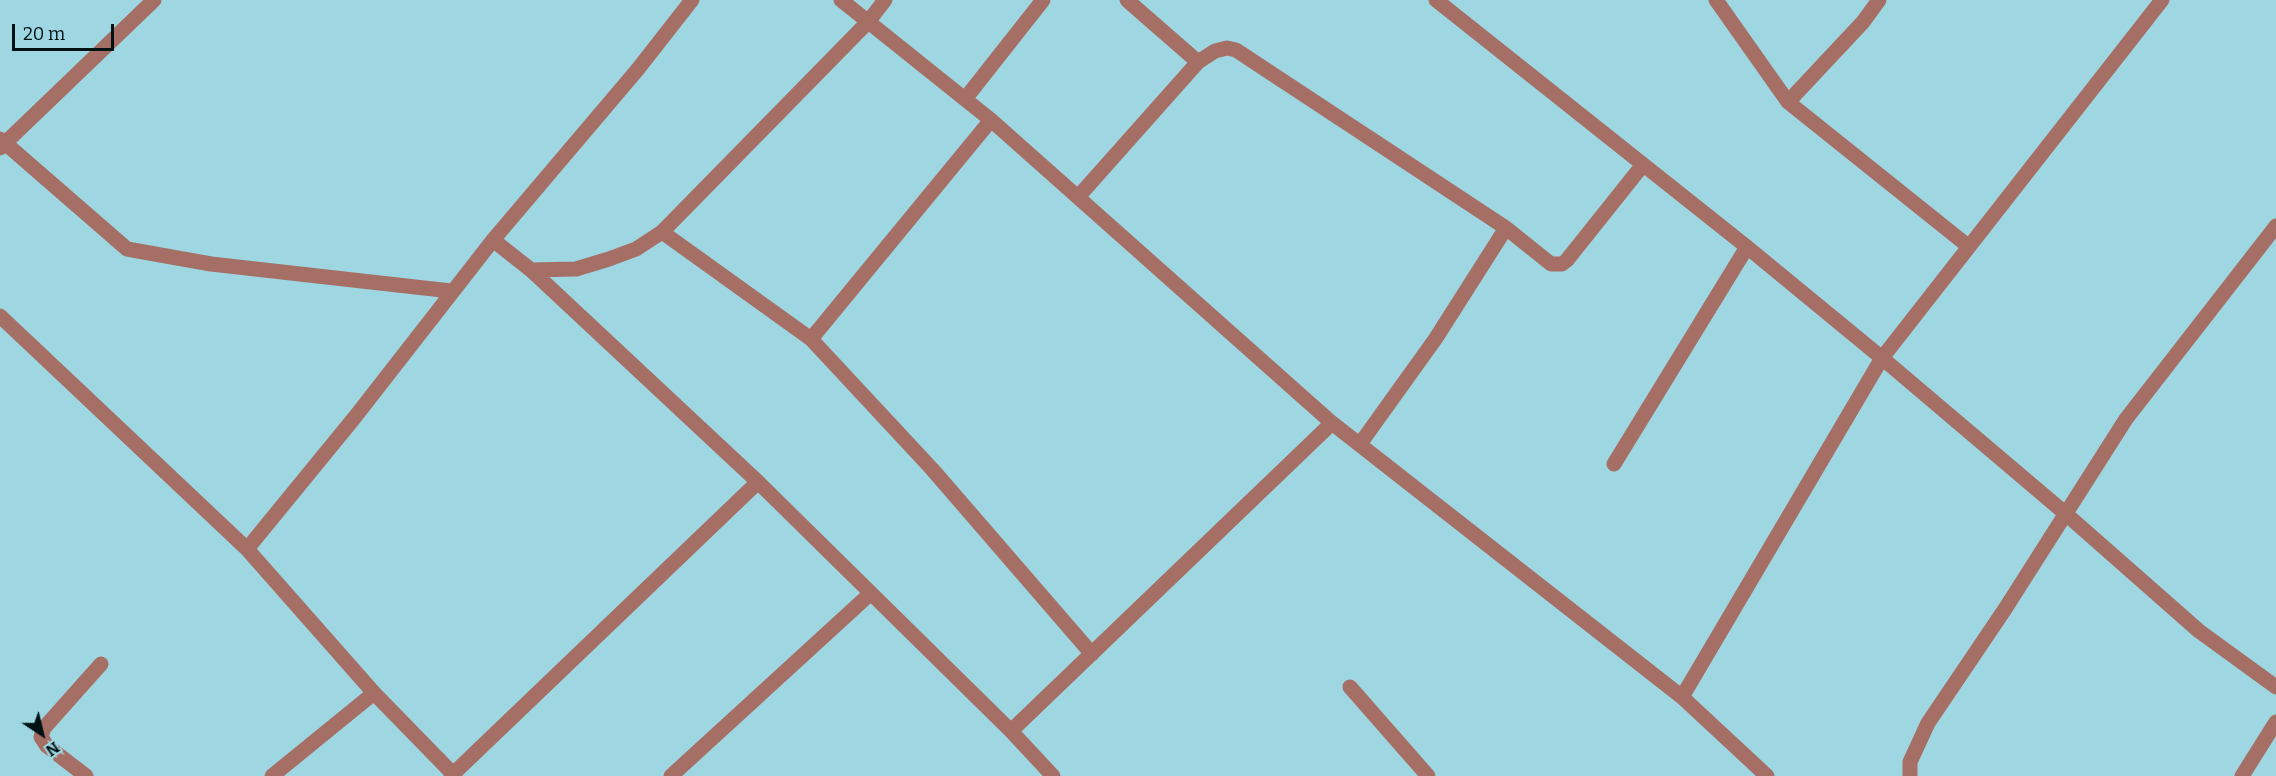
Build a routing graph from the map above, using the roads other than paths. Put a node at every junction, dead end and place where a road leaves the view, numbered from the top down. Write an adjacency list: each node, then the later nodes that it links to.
1 (154, 0): 16 (street)
2 (692, 0): 22 (street)
3 (841, 0): 11 (street)
4 (885, 0): 11 (street)
5 (1042, 0): 13 (street)
6 (1126, 0): 12 (street)
7 (1436, 0): 17 (street)
8 (1716, 0): 14 (street)
9 (1879, 0): 14 (street)
10 (2162, 0): 23 (street)
11 (868, 22): 13 (street); 21 (street)
12 (1198, 62): 18 (street); 20 (street)
13 (965, 99): 15 (street)
14 (1788, 102): 23 (street)
15 (992, 120): 18 (street); 28 (street)
16 (2, 144): 26 (street)
17 (1642, 166): 20 (street); 24 (street)
18 (1078, 197): 30 (street)
19 (2276, 226): 34 (street)
20 (1506, 228): 31 (street)
21 (662, 232): 25 (street); 28 (street)
22 (493, 240): 25 (street); 26 (street)
23 (1968, 246): 29 (street)
24 (1747, 247): 29 (street); 32 (street)
25 (531, 270): 33 (street)
26 (451, 291): 35 (street)
27 (0, 316): 35 (street)
28 (811, 339): 37 (street)
29 (1882, 358): 34 (street); 42 (street)
30 (1332, 423): 31 (street); 37 (street)
31 (1360, 444): 42 (street)
32 (1614, 464)
33 (758, 482): 36 (street); 46 (street)
34 (2066, 514): 40 (street); 52 (street)
35 (247, 549): 41 (street)
36 (871, 593): 44 (street); 49 (street)
37 (1092, 654): 44 (street)
38 (101, 664): 47 (street)
39 (1350, 687): 45 (street)
40 (2276, 687)
41 (374, 693): 46 (street); 48 (street)
42 (1682, 697): 51 (street)
43 (2275, 727): 53 (street)
44 (1011, 731): 50 (street)
45 (1422, 774)
46 (453, 775)
47 (86, 776)
48 (272, 776)
49 (671, 776)
50 (1053, 776)
51 (1767, 776)
52 (1910, 776)
53 (2242, 776)

